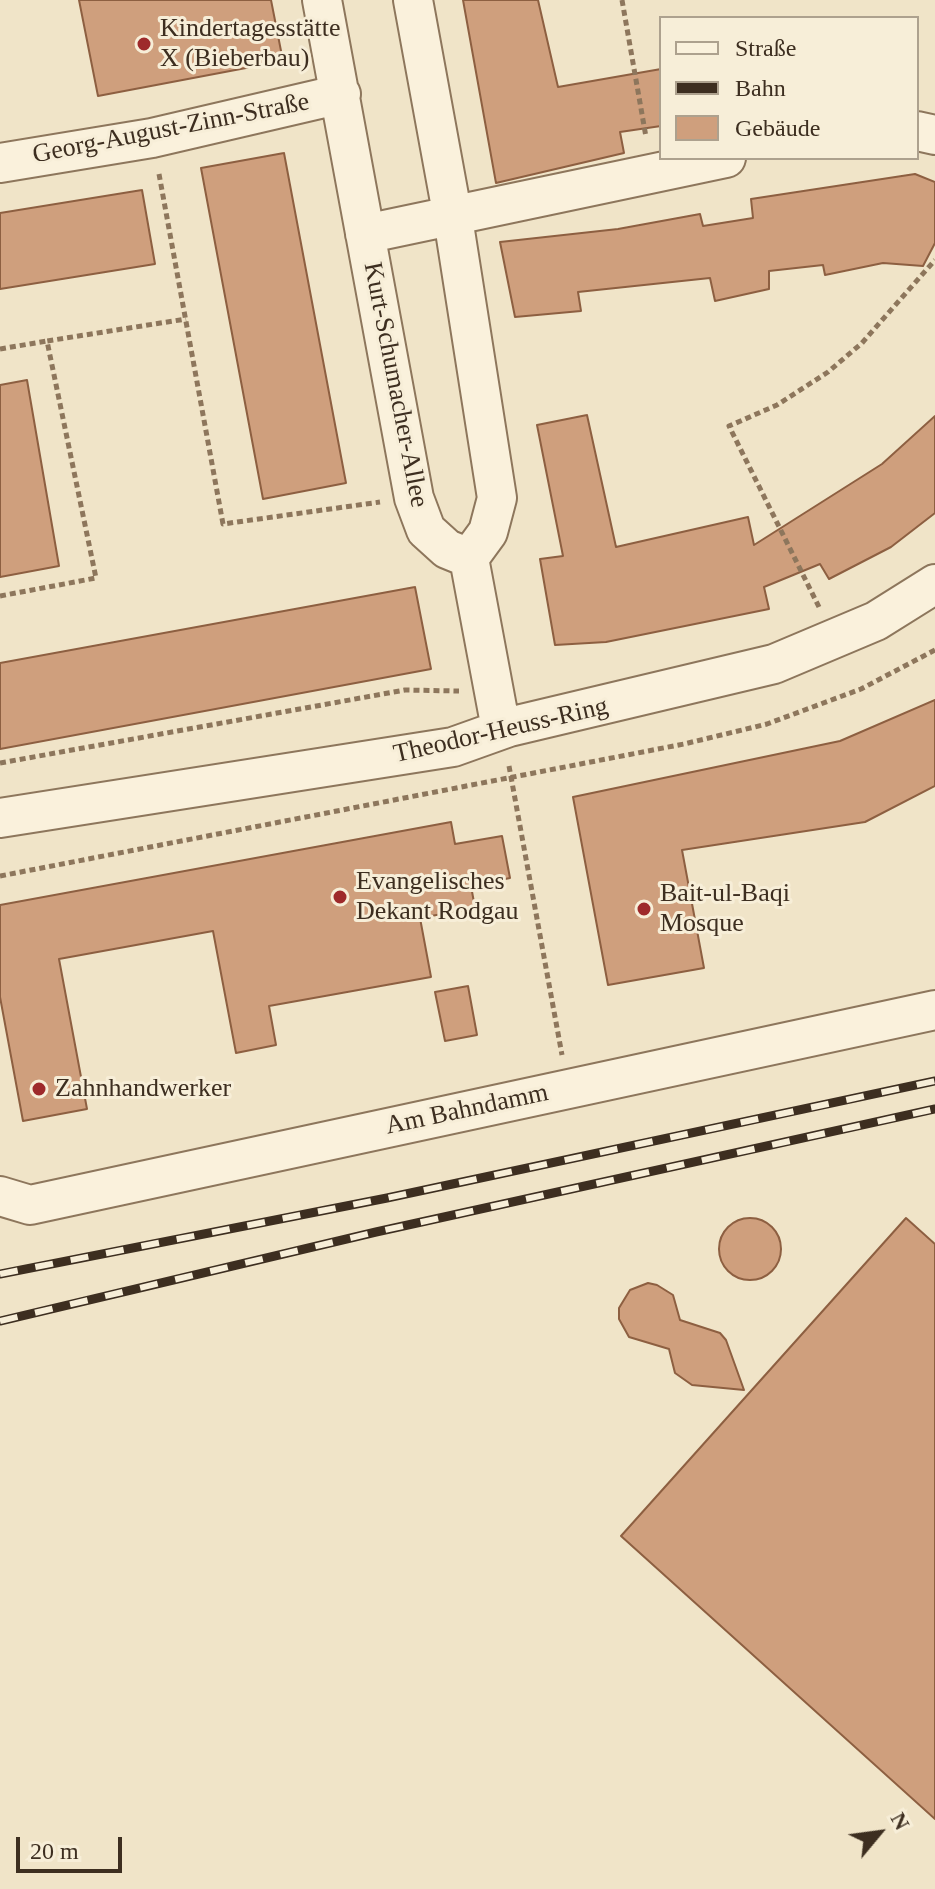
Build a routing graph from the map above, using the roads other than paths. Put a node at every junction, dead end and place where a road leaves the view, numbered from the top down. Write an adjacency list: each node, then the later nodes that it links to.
1 (322, 0): 3 (street, Kurt-Schumacher-Allee)
2 (413, 0): 6 (street)
3 (341, 94): 5 (street, Georg-August-Zinn-Straße); 7 (street, Kurt-Schumacher-Allee)
4 (716, 160): 6 (street, Kurt-Schumacher-Allee)
5 (0, 163)
6 (453, 218): 7 (street, Kurt-Schumacher-Allee); 8 (street)
7 (365, 234): 8 (street, Kurt-Schumacher-Allee)
8 (469, 558): 10 (street)
9 (935, 584): 10 (street, Theodor-Heuss-Ring)
10 (501, 729): 11 (street, Theodor-Heuss-Ring)
11 (0, 818)
12 (935, 1010): 13 (street, Am Bahndamm)
13 (0, 1196)

